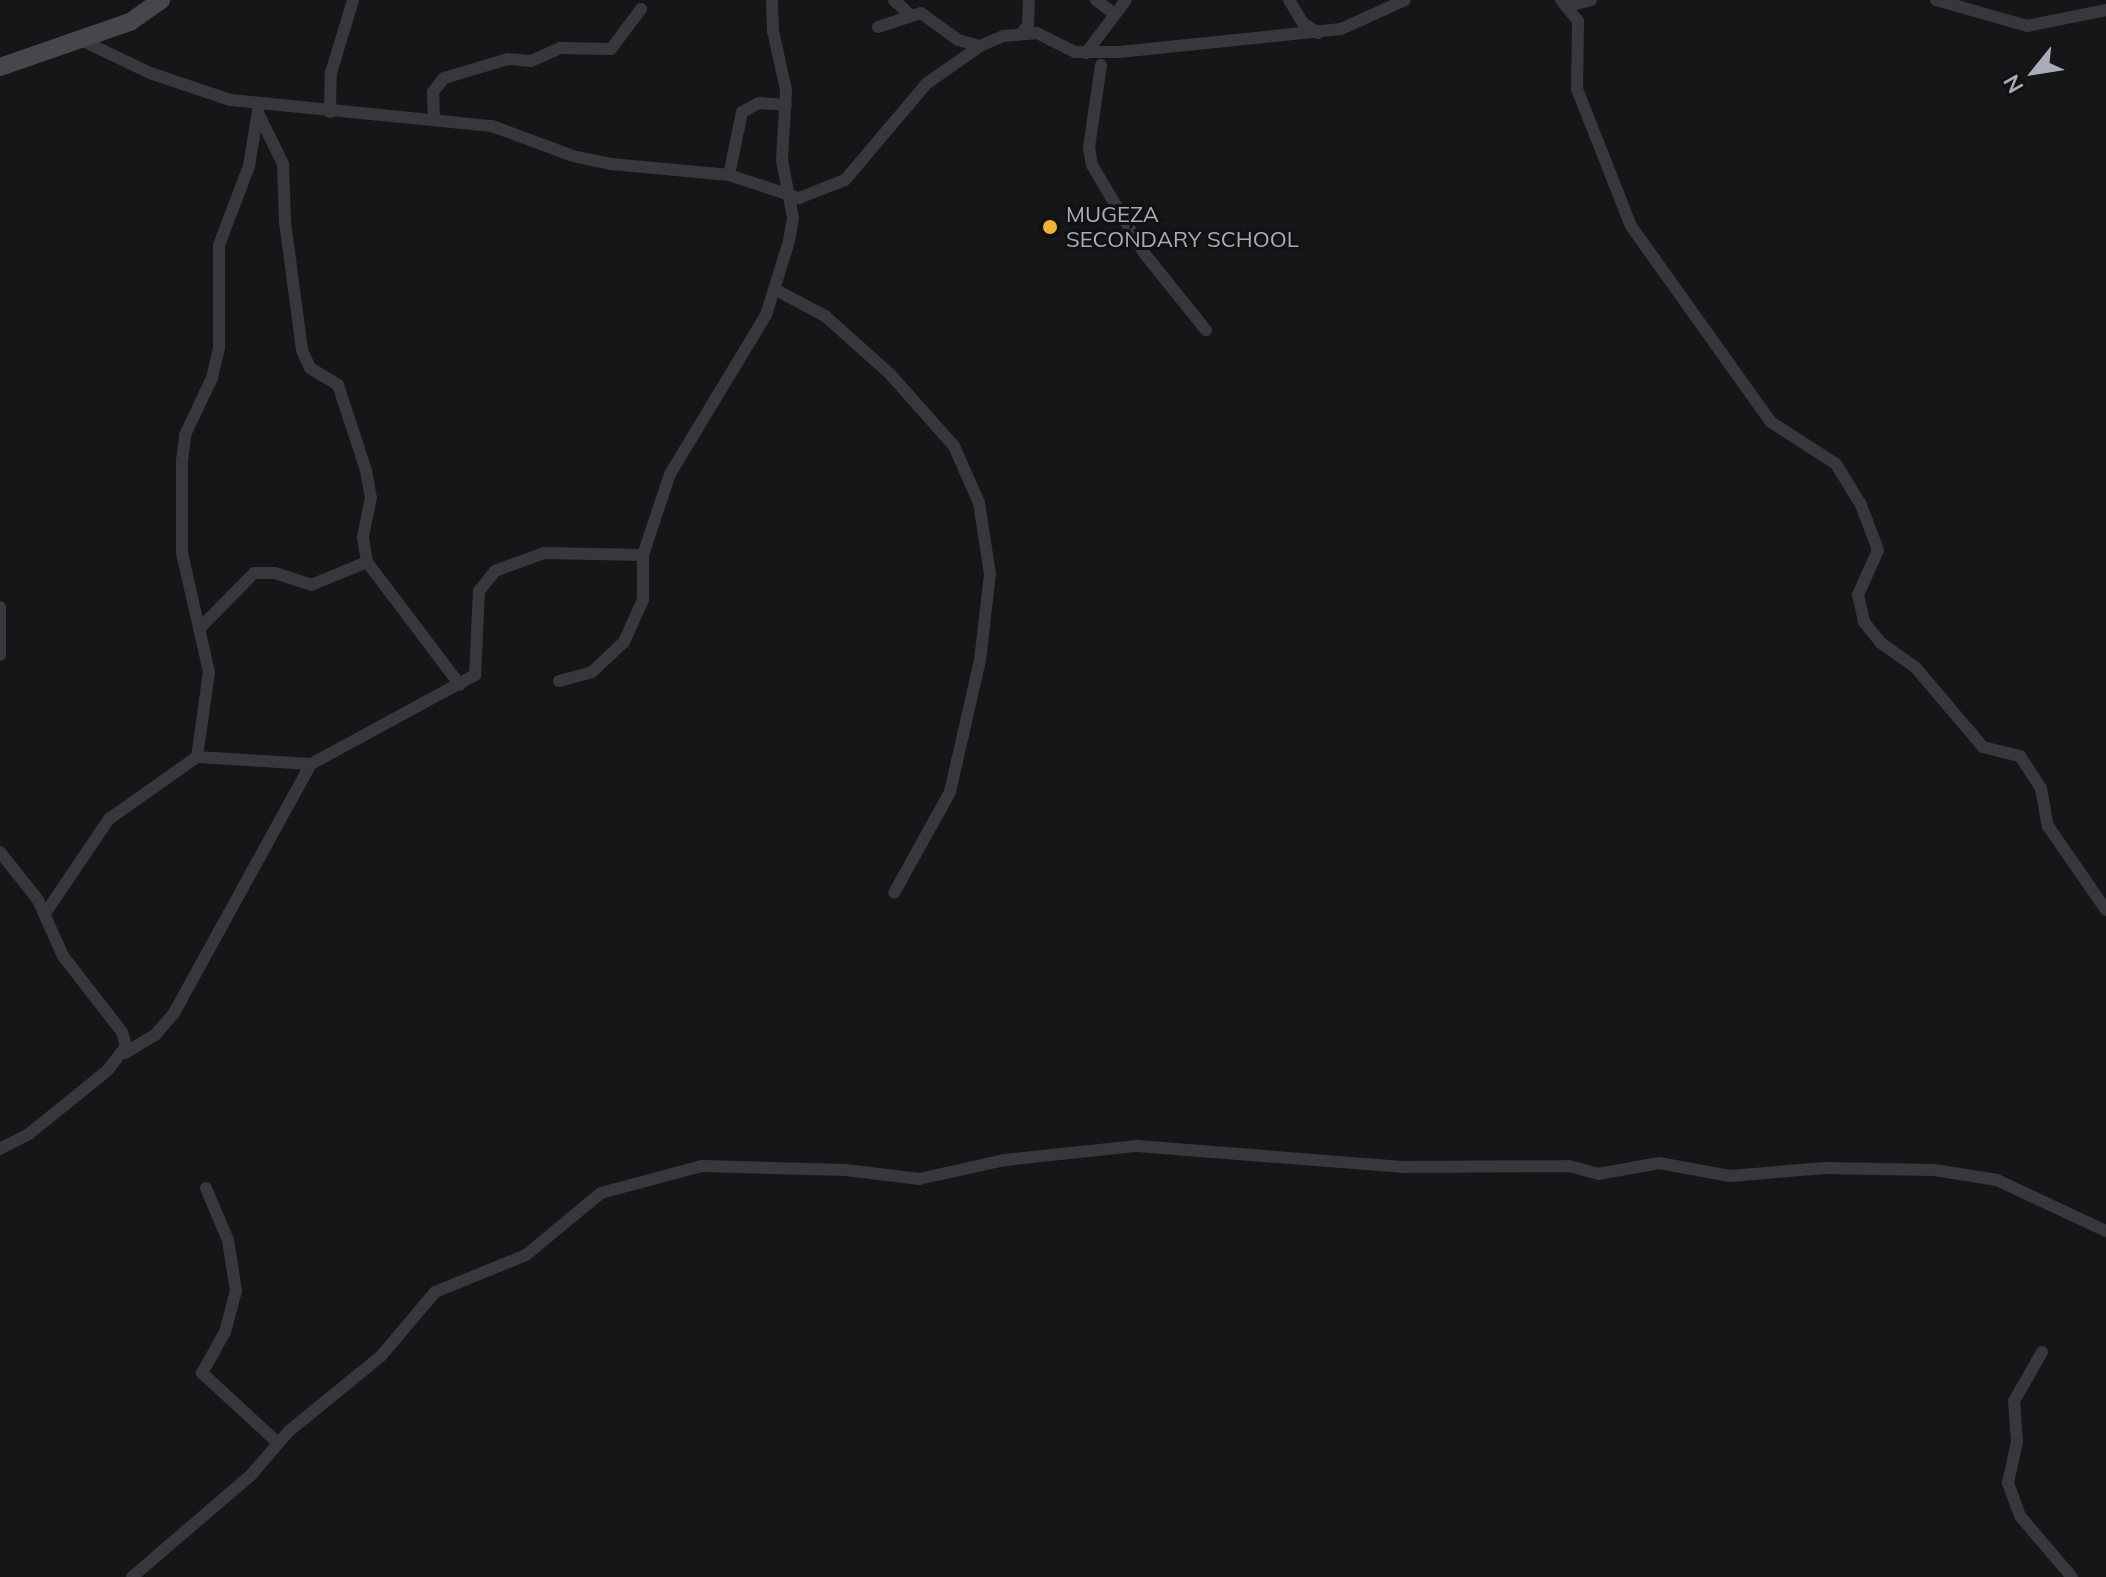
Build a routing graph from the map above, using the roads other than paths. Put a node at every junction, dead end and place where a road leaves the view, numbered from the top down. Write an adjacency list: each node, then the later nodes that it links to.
1 (161, 0): 20 (street)
2 (353, 0): 27 (street)
3 (772, 0): 25 (street)
4 (894, 0): 16 (street)
5 (1029, 0): 19 (street)
6 (1096, 0): 15 (street)
7 (1126, 0): 15 (street)
8 (1289, 0): 18 (street)
9 (1405, 0): 18 (street)
10 (1591, 0): 12 (street)
11 (1936, 0): 14 (street)
12 (1565, 3): 44 (street)
13 (641, 9): 28 (street)
14 (2106, 10)
15 (1113, 13): 22 (street)
16 (910, 15): 17 (street); 21 (street)
17 (878, 27)
18 (1318, 33): 22 (street)
19 (1021, 34): 21 (street); 22 (street)
20 (79, 39): 24 (street); 26 (street)
21 (980, 46): 30 (street)
22 (1086, 53)
23 (1101, 65): 32 (street)
24 (0, 67)
25 (786, 105): 29 (street); 30 (street)
26 (259, 110): 27 (street); 34 (street); 36 (street)
27 (330, 112): 28 (street)
28 (434, 119): 29 (street)
29 (729, 175): 30 (street)
30 (788, 196): 31 (street)
31 (778, 291): 33 (street); 43 (street)
32 (1206, 330)
33 (643, 555): 38 (street); 39 (street)
34 (367, 562): 36 (street); 39 (street)
35 (0, 607): 37 (street)
36 (199, 629): 40 (street)
37 (0, 655)
38 (559, 681)
39 (460, 685): 41 (street)
40 (197, 757): 41 (street); 45 (street)
41 (311, 764): 46 (street)
42 (0, 852): 45 (street)
43 (894, 893)
44 (2106, 910)
45 (46, 912): 46 (street)
46 (125, 1053): 47 (street)
47 (0, 1149)
48 (206, 1188): 51 (street)
49 (2106, 1231): 51 (street)
50 (2042, 1352): 53 (street)
51 (278, 1443): 52 (street)
52 (132, 1577)
53 (2072, 1577)

